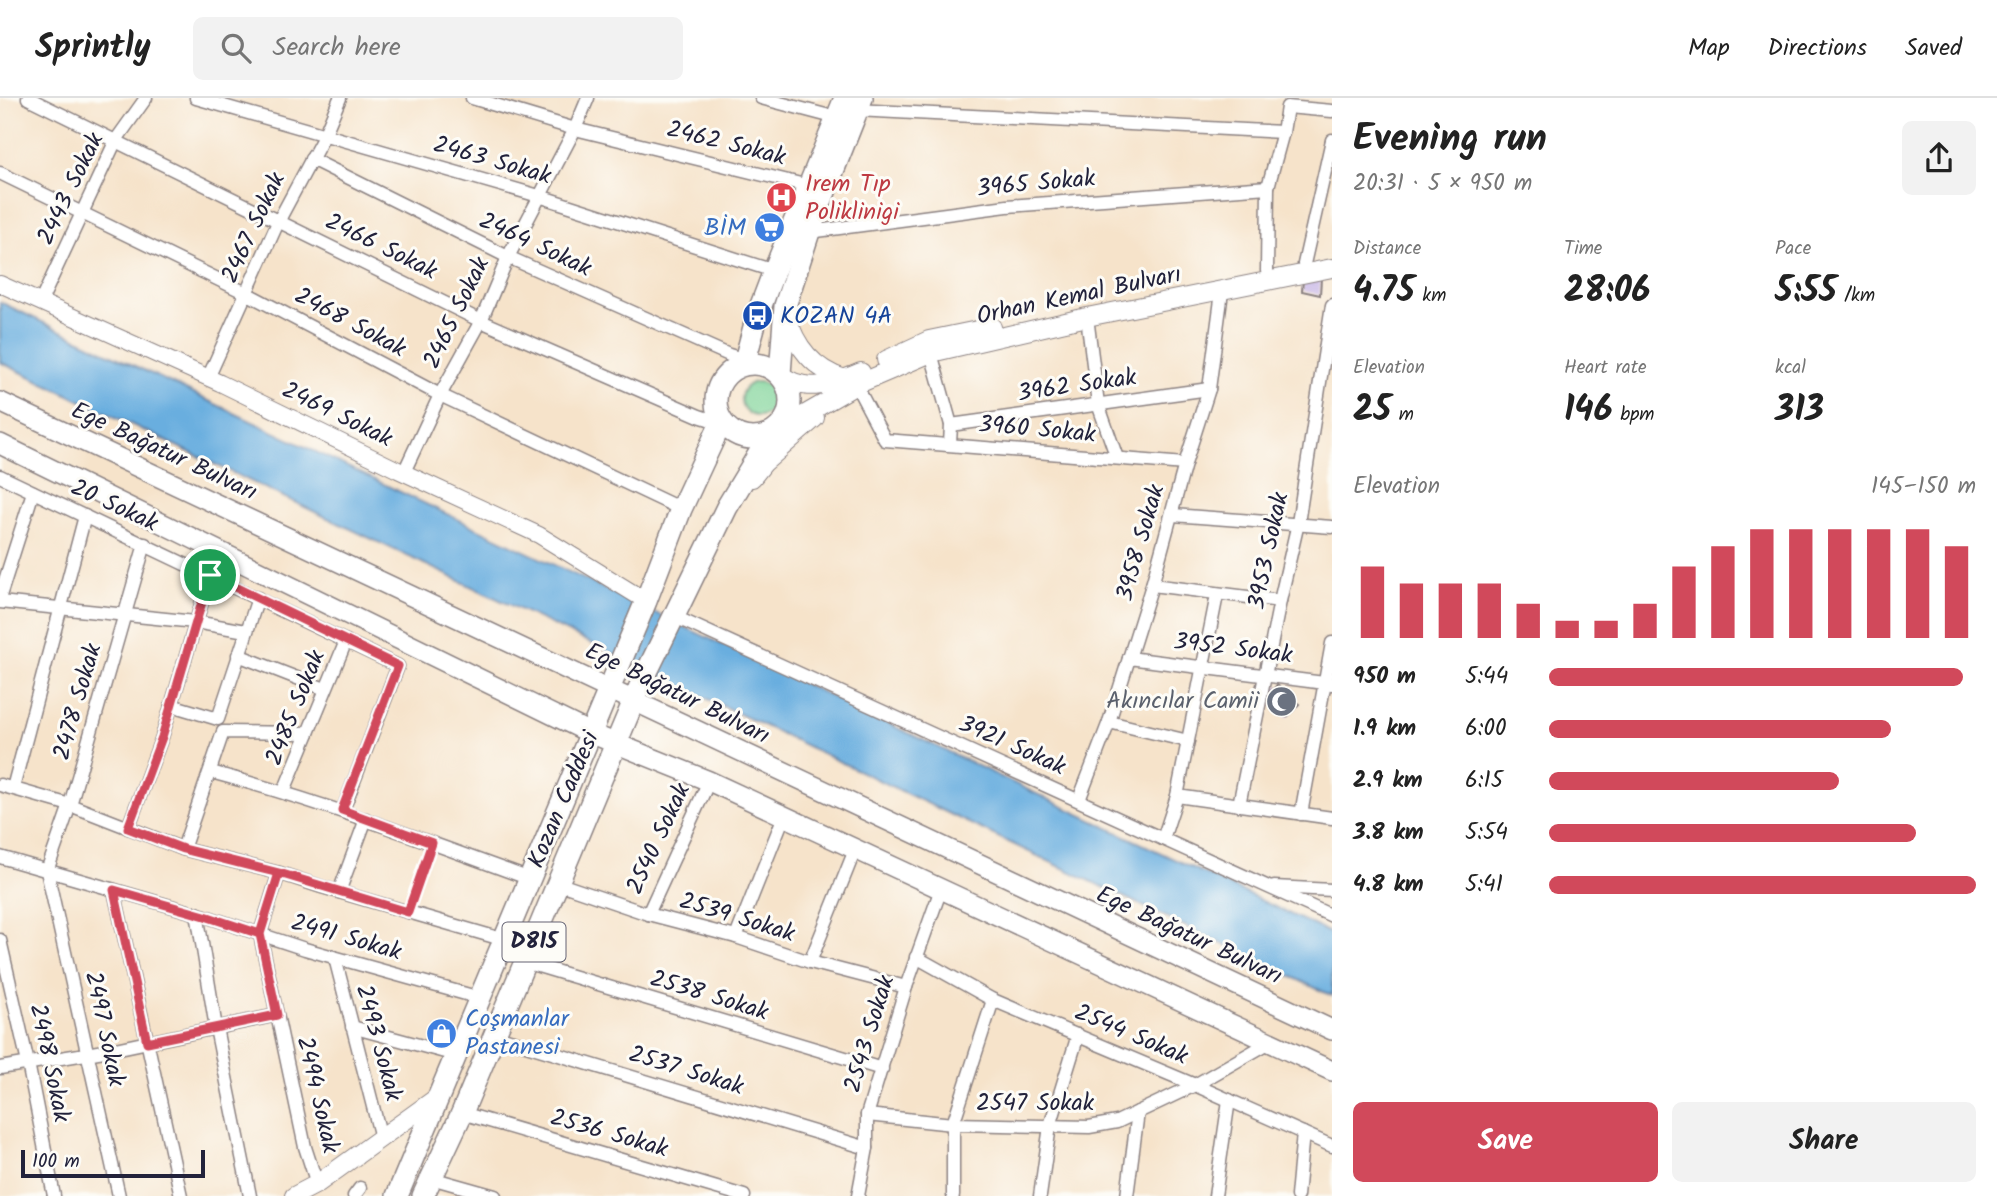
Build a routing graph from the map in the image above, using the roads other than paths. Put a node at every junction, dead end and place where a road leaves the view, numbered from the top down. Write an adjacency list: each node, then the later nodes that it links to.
1 (28, 98): 13 (street, 2466 Sokak)
2 (146, 98): 13 (street, 2443 Sokak)
3 (196, 98): 12 (street, 2463 Sokak)
4 (340, 98): 12 (street, 2467 Sokak)
5 (472, 98): 10 (street, 2462 Sokak)
6 (588, 98): 10 (street, 2465 Sokak)
7 (761, 98): 8 (street)
8 (850, 106): 11 (street); 17 (highway); 22 (highway, D815)
9 (1332, 111): 11 (street)
10 (575, 129): 17 (street, 2462 Sokak); 19 (street, 2465 Sokak)
11 (1283, 132): 18 (street)
12 (324, 136): 15 (street, 2467 Sokak); 19 (street, 2463 Sokak)
13 (116, 140): 20 (street, 2443 Sokak); 21 (street, 2466 Sokak)
14 (1332, 140): 25 (street)
15 (311, 159): 21 (street, 2467 Sokak); 23 (street, 2464 Sokak)
16 (0, 173): 20 (street, 2468 Sokak)
17 (809, 186): 27 (highway)
18 (1268, 187): 22 (street, 3965 Sokak); 28 (street)
19 (539, 196): 23 (street, 2465 Sokak); 27 (street, 2463 Sokak)
20 (81, 212): 31 (street, 2468 Sokak); 32 (street, 2443 Sokak)
21 (279, 220): 31 (street, 2467 Sokak); 36 (street, 2466 Sokak)
22 (809, 232): 34 (highway, D815)
23 (508, 257): 36 (street, 2465 Sokak); 38 (street, 2464 Sokak)
24 (1332, 259): 25 (main road, Orhan Kemal Bulvarı)
25 (1304, 264): 28 (main road, Orhan Kemal Bulvarı)
26 (1332, 268): 30 (main road, Orhan Kemal Bulvarı)
27 (774, 271): 38 (highway)
28 (1267, 271): 41 (main road, Orhan Kemal Bulvarı)
29 (0, 284): 32 (street, 2469 Sokak)
30 (1222, 292): 35 (main road, Orhan Kemal Bulvarı); 42 (street, 3958 Sokak)
31 (246, 293): 40 (street, 2467 Sokak); 43 (street, 2468 Sokak)
32 (41, 301): 40 (street, 2469 Sokak)
33 (1332, 305): 60 (street, 3953 Sokak)
34 (785, 306): 39 (highway, D815); 41 (main road)
35 (1087, 317): 37 (main road, Orhan Kemal Bulvarı); 45 (street)
36 (481, 321): 43 (street, 2465 Sokak); 46 (street, 2466 Sokak)
37 (931, 353): 41 (main road, Orhan Kemal Bulvarı); 47 (street)
38 (745, 362): 39 (highway); 46 (highway)
39 (780, 374): 41 (main road); 48 (highway, D815)
40 (208, 378): 53 (street, 2469 Sokak)
41 (848, 386): 48 (main road); 50 (street, 3960 Sokak); 56 (main road)
42 (1209, 389): 45 (street, 3962 Sokak); 52 (street, 3958 Sokak)
43 (440, 395): 53 (street, 2465 Sokak); 57 (street, 2468 Sokak)
44 (0, 402): 83 (main road, Ege Bağatur Bulvarı)
45 (1098, 404): 47 (street, 3962 Sokak); 51 (street)
46 (721, 423): 48 (highway); 57 (highway, Kozan Caddesi / D815)
47 (951, 425): 50 (street)
48 (771, 434): 56 (highway, Kozan Caddesi / D815)
49 (0, 444): 91 (main road)
50 (950, 444): 51 (street, 3960 Sokak)
51 (1117, 458): 52 (street, 3960 Sokak)
52 (1185, 464): 58 (street, 3958 Sokak)
53 (404, 472): 69 (street, 2469 Sokak)
54 (0, 476): 55 (street, 20 Sokak)
55 (33, 492): 59 (street, 20 Sokak); 63 (street)
56 (727, 508): 74 (highway, Kozan Caddesi / D815)
57 (681, 509): 69 (highway, Kozan Caddesi / D815)
58 (1173, 515): 60 (street); 65 (street, 3958 Sokak)
59 (85, 516): 62 (street, 20 Sokak); 72 (street)
60 (1298, 523): 61 (street); 70 (street, 3953 Sokak)
61 (1332, 527)
62 (145, 544): 64 (street, 20 Sokak); 73 (street, 2478 Sokak)
63 (6, 550): 67 (street)
64 (210, 575): 68 (street, 20 Sokak); 75 (street)
65 (1152, 585): 66 (street); 80 (street, 3958 Sokak)
66 (1217, 595): 70 (street); 81 (street)
67 (0, 596)
68 (258, 598): 76 (street); 77 (street, 20 Sokak)
69 (646, 601): 83 (highway, Kozan Caddesi / D815)
70 (1280, 601): 82 (street, 3953 Sokak)
71 (0, 602): 72 (street)
72 (61, 607): 73 (street); 96 (street)
73 (125, 615): 75 (street); 100 (street, 2478 Sokak)
74 (673, 616): 86 (highway, Kozan Caddesi / D815); 99 (street, 3921 Sokak)
75 (195, 622): 76 (street); 87 (street)
76 (246, 631): 79 (street)
77 (346, 641): 85 (street, 2485 Sokak); 102 (street, 20 Sokak)
78 (1332, 643): 84 (street)
79 (238, 655): 85 (street); 89 (street)
80 (1129, 658): 81 (street, 3952 Sokak); 88 (street, 3958 Sokak)
81 (1203, 666): 82 (street, 3952 Sokak); 92 (street)
82 (1266, 674): 84 (street, 3952 Sokak); 101 (street, 3953 Sokak)
83 (612, 679): 86 (main road, Ege Bağatur Bulvarı); 91 (highway, Kozan Caddesi / D815)
84 (1328, 683): 103 (street)
85 (325, 689): 90 (street, 2485 Sokak)
86 (637, 694): 93 (highway, Kozan Caddesi / D815); 140 (main road, Ege Bağatur Bulvarı)
87 (171, 705): 89 (street); 107 (street)
88 (1109, 722): 92 (street); 99 (street, 3958 Sokak)
89 (221, 725): 90 (street); 94 (street)
90 (307, 733): 97 (street, 2485 Sokak)
91 (590, 733): 93 (main road); 115 (highway, Kozan Caddesi / D815)
92 (1188, 741): 98 (street)
93 (617, 745): 95 (main road); 116 (highway, Kozan Caddesi / D815)
94 (211, 772): 97 (street); 110 (street)
95 (709, 781): 104 (main road); 124 (street, 2540 Sokak)
96 (6, 786): 100 (street)
97 (284, 791): 102 (street)
98 (1177, 796): 101 (street); 108 (street)
99 (1079, 800): 108 (street, 3921 Sokak)
100 (70, 805): 107 (street); 113 (street, 2478 Sokak)
101 (1239, 805): 103 (street)
102 (342, 810): 106 (street)
103 (1301, 814): 105 (street)
104 (784, 816): 111 (main road); 127 (street)
105 (1332, 818)
106 (366, 819): 109 (street); 121 (street)
107 (128, 828): 110 (street)
108 (1163, 839): 117 (street, 3921 Sokak)
109 (432, 843): 115 (street); 122 (lane)
110 (183, 849): 114 (street)
111 (855, 850): 118 (main road); 133 (street)
112 (0, 857): 113 (street, 2491 Sokak)
113 (47, 871): 119 (street, 2491 Sokak); 145 (street, 2497 Sokak)
114 (279, 873): 121 (street); 126 (street)
115 (530, 879): 129 (highway, Kozan Caddesi / D815)
116 (557, 883): 124 (street, 2539 Sokak); 132 (highway, Kozan Caddesi / D815)
117 (1267, 886): 120 (street); 125 (street, 3921 Sokak)
118 (941, 889): 130 (street, 2543 Sokak); 144 (main road)
119 (114, 890): 123 (street, 2491 Sokak); 143 (street)
120 (1332, 890)
121 (340, 892): 122 (street)
122 (408, 912): 129 (street)
123 (197, 913): 126 (street, 2491 Sokak); 139 (street)
124 (648, 914): 127 (street, 2539 Sokak)
125 (1332, 916)
126 (260, 934): 131 (street, 2491 Sokak); 137 (street, 2494 Sokak)
127 (736, 937): 133 (street, 2539 Sokak)
128 (0, 940): 147 (street, 2498 Sokak)
129 (505, 940): 135 (highway, Kozan Caddesi / D815)
130 (916, 957): 134 (street, 2543 Sokak); 136 (street, 2544 Sokak)
131 (335, 958): 135 (street, 2491 Sokak); 138 (street, 2493 Sokak)
132 (525, 962): 141 (highway, Kozan Caddesi / D815); 149 (street, 2538 Sokak)
133 (810, 962): 134 (street, 2539 Sokak)
134 (906, 987): 149 (street, 2543 Sokak)
135 (480, 998): 146 (highway, Kozan Caddesi / D815)
136 (993, 1000): 142 (street, 2544 Sokak); 157 (street)
137 (277, 1015): 139 (street); 164 (street, 2494 Sokak)
138 (352, 1027): 146 (street); 160 (street, 2493 Sokak)
139 (216, 1028): 143 (street); 168 (street)
140 (1332, 1030)
141 (493, 1035): 155 (highway, Kozan Caddesi / D815); 162 (street, 2537 Sokak)
142 (1077, 1035): 151 (street, 2544 Sokak); 158 (street)
143 (147, 1042): 145 (street); 167 (street)
144 (1270, 1042): 150 (main road); 151 (street, 2547 Sokak)
145 (88, 1054): 147 (street); 166 (street, 2497 Sokak)
146 (456, 1055): 153 (highway, Kozan Caddesi / D815)
147 (28, 1063): 148 (street); 165 (street, 2498 Sokak)
148 (0, 1068)
149 (882, 1069): 156 (street, 2543 Sokak)
150 (1332, 1071)
151 (1195, 1085): 152 (street, 2544 Sokak); 154 (street, 2547 Sokak)
152 (1229, 1100): 159 (street, 2544 Sokak); 176 (street)
153 (436, 1104): 155 (highway); 160 (main road); 169 (highway, Kozan Caddesi / D815)
154 (1138, 1112): 158 (street, 2547 Sokak); 175 (street)
155 (461, 1114): 163 (highway, Kozan Caddesi / D815); 171 (street, 2536 Sokak)
156 (867, 1115): 157 (street, 2547 Sokak); 162 (street, 2543 Sokak)
157 (953, 1124): 158 (street, 2547 Sokak); 173 (street)
158 (1050, 1126): 174 (street)
159 (1304, 1133): 161 (street, 2544 Sokak); 177 (street)
160 (381, 1138): 164 (main road)
161 (1332, 1146)
162 (867, 1148): 172 (street, 2543 Sokak)
163 (427, 1187): 170 (street)
164 (309, 1191)
165 (54, 1196)
166 (119, 1196)
167 (181, 1196)
168 (250, 1196)
169 (397, 1196)
170 (495, 1196)
171 (744, 1196)
172 (858, 1196)
173 (953, 1196)
174 (1040, 1196)
175 (1128, 1196)
176 (1215, 1196)
177 (1297, 1196)

